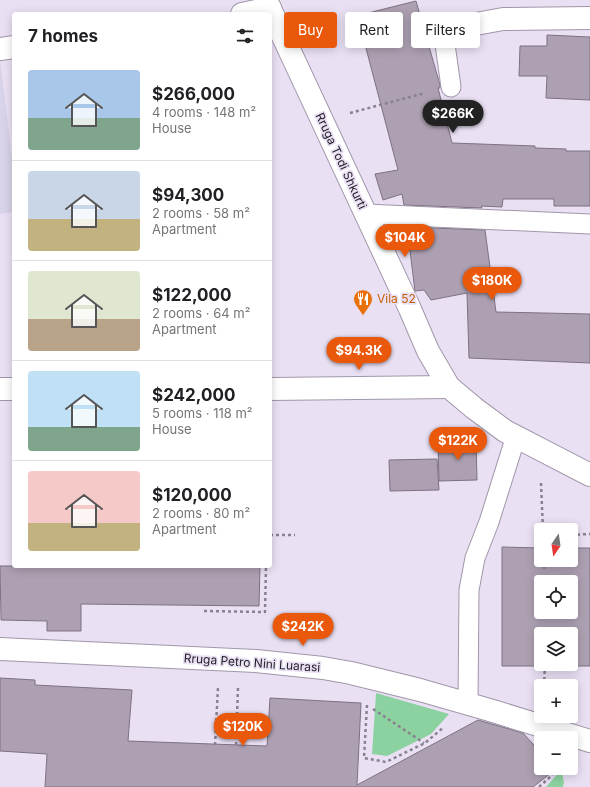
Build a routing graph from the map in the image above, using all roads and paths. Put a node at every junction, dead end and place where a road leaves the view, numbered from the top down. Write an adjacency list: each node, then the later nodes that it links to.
1 (268, 4): 2 (street)
2 (247, 12)
3 (272, 13): 10 (street, Rruga Todi Shkurti)
4 (590, 18): 5 (street)
5 (480, 23)
6 (12, 47): 8 (street)
7 (446, 48): 9 (lane)
8 (0, 49)
9 (451, 87): 10 (path)
10 (322, 120): 11 (street, Rruga Todi Shkurti)
11 (366, 214): 12 (lane); 13 (street, Rruga Todi Shkurti)
12 (590, 224)
13 (449, 387): 16 (street); 17 (street, Rruga Todi Shkurti)
14 (12, 388): 15 (street)
15 (0, 389)
16 (272, 389)
17 (516, 436): 18 (street, Rruga Todi Shkurti); 32 (lane)
18 (590, 475)
19 (541, 484): 20 (path)
20 (543, 523)
21 (578, 534): 22 (path)
22 (590, 534)
23 (272, 535): 24 (path)
24 (295, 535)
25 (266, 568): 26 (path)
26 (204, 611)
27 (0, 649): 28 (street, Rruga Petro Nini Luarasi)
28 (239, 660): 29 (street, Rruga Petro Nini Luarasi); 36 (path)
29 (368, 677): 31 (path); 32 (street, Rruga Petro Nini Luarasi)
30 (218, 690): 35 (path)
31 (367, 704): 34 (path); 34 (path)
32 (468, 704): 33 (street, Rruga Petro Nini Luarasi); 34 (path)
33 (590, 741)
34 (425, 743)
35 (215, 745)
36 (236, 745)
37 (553, 775): 38 (path)
38 (540, 787)

